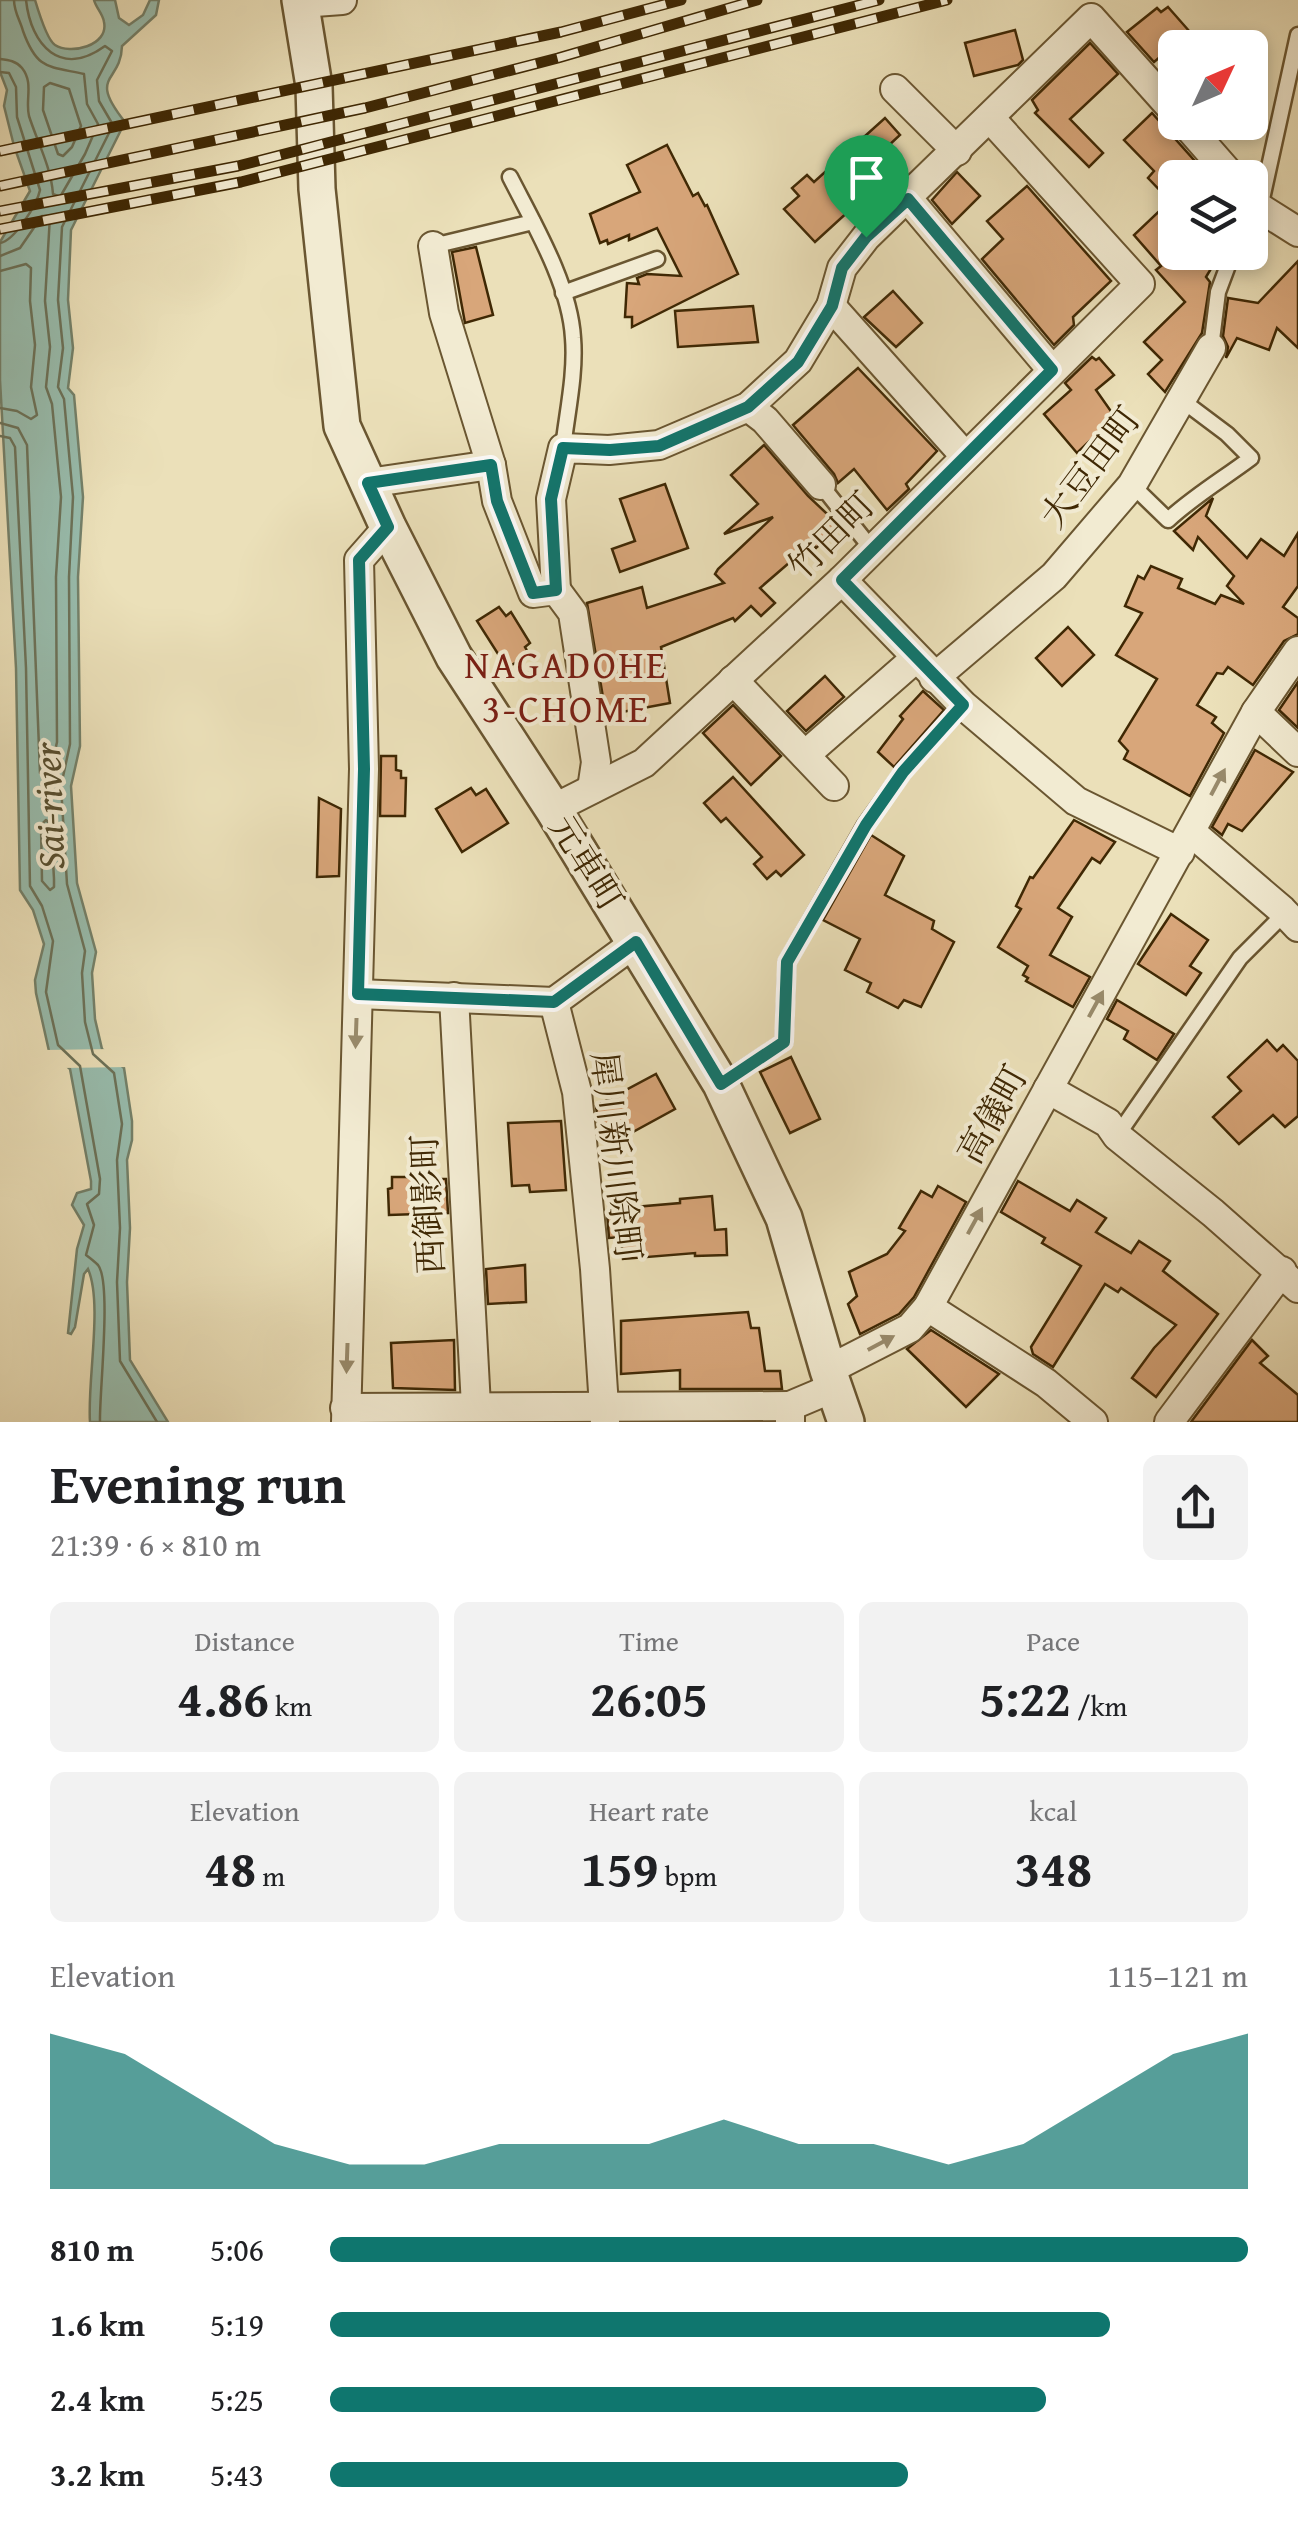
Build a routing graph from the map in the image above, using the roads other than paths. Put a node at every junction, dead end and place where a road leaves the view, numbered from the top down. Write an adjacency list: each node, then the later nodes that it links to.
1 (342, 0): 2 (street)
2 (300, 2): 29 (street, 元車町)
3 (1095, 9): 6 (street); 7 (street)
4 (1298, 35): 11 (lane)
5 (895, 89): 9 (street)
6 (1158, 90)
7 (990, 118): 9 (street); 23 (street, 竹田町)
8 (1200, 140): 10 (street)
9 (957, 151): 13 (street)
10 (1217, 160)
11 (1266, 160)
12 (510, 177): 15 (lane)
13 (908, 199): 21 (street); 23 (street)
14 (1268, 217): 16 (street)
15 (533, 222): 17 (lane); 20 (lane)
16 (1298, 232)
17 (433, 246): 28 (street)
18 (657, 259): 20 (lane)
19 (1226, 270): 22 (lane, 大豆田町)
20 (562, 292): 26 (lane)
21 (832, 306): 25 (street); 27 (street)
22 (1211, 348): 24 (street, 大豆田町)
23 (1052, 370): 27 (street, 竹田町)
24 (1183, 401): 31 (street, 大豆田町); 31 (lane)
25 (748, 407): 26 (street); 30 (street)
26 (563, 448): 35 (street)
27 (965, 456): 33 (street, 竹田町)
28 (491, 465): 29 (street); 35 (street)
29 (368, 483): 32 (street, 元車町)
30 (821, 485): 33 (lane)
31 (1132, 486): 37 (street, 大豆田町)
32 (388, 527): 45 (street, 元車町); 49 (street)
33 (871, 548): 34 (street, 竹田町)
34 (842, 580): 37 (street); 38 (street, 竹田町)
35 (556, 590): 44 (street)
36 (1298, 650): 40 (street, 高儀町)
37 (925, 668): 39 (street); 42 (street, 大豆田町)
38 (733, 680): 42 (street); 44 (street, 竹田町)
39 (963, 705): 46 (street); 52 (lane)
40 (1256, 712): 41 (street); 46 (street, 高儀町, one-way to 40)
41 (1298, 752)
42 (805, 756): 43 (street)
43 (834, 786)
44 (592, 790): 45 (street, 竹田町)
45 (553, 809): 48 (street, 元車町)
46 (1186, 842): 47 (street); 53 (street, 高儀町, one-way to 46)
47 (1292, 920): 54 (lane)
48 (636, 942): 51 (street); 52 (street, 元車町)
49 (358, 994): 50 (street); 60 (street, one-way to 60)
50 (454, 998): 51 (street); 58 (street, 西御影町)
51 (554, 1002): 62 (street, 犀川新川除町)
52 (721, 1084): 57 (street, 元車町)
53 (1048, 1089): 54 (street); 56 (street, 高儀町, one-way to 53)
54 (1118, 1136): 55 (street)
55 (1290, 1280): 65 (street)
56 (928, 1307): 57 (street, 高儀町, one-way to 56); 64 (street)
57 (831, 1379): 59 (street, 高儀町); 63 (street, 元車町)
58 (476, 1406): 60 (street); 61 (street)
59 (790, 1414): 62 (street)
60 (346, 1415)
61 (523, 1415): 62 (street)
62 (604, 1415)
63 (846, 1422)
64 (1093, 1422)
65 (1168, 1422)

